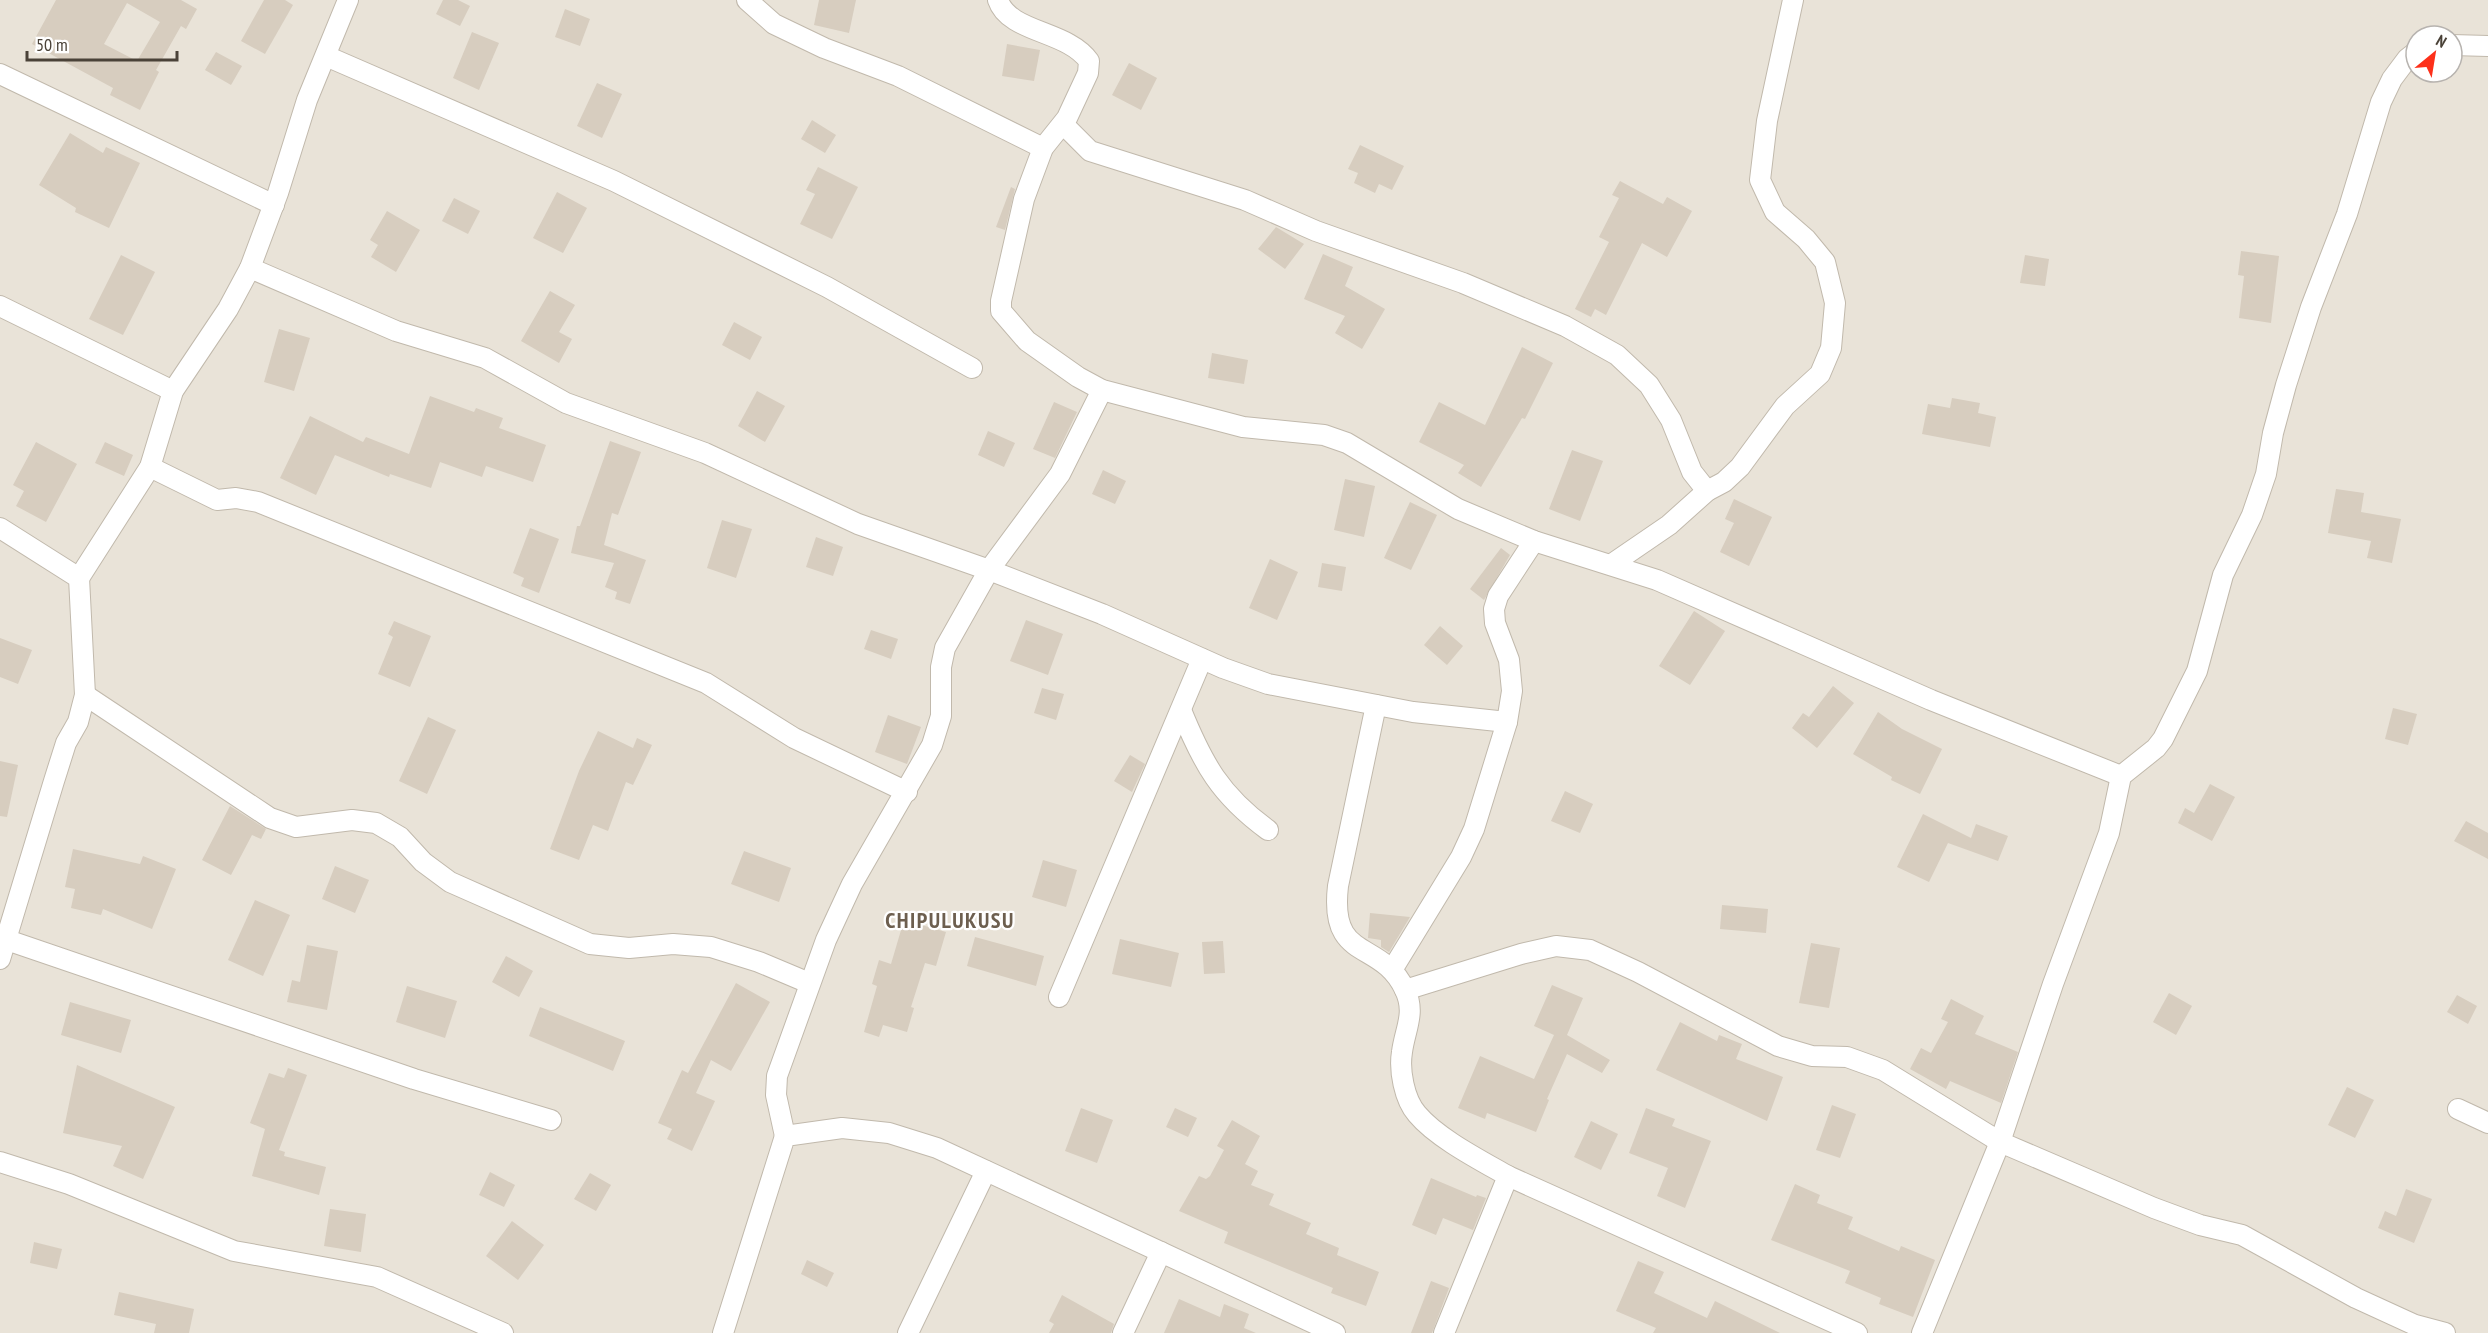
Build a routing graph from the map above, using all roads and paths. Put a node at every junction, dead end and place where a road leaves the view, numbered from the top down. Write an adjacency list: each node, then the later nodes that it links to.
1 (348, 0): 7 (street)
2 (747, 0): 11 (street)
3 (998, 0): 10 (street)
4 (1793, 0): 19 (street)
5 (2464, 45): 6 (street)
6 (2488, 46)
7 (326, 56): 12 (street); 15 (street)
8 (2404, 63): 30 (street)
9 (0, 74): 12 (street)
10 (1063, 124): 11 (street); 19 (street)
11 (1043, 148): 16 (street)
12 (274, 205): 13 (street)
13 (250, 268): 17 (street); 23 (street)
14 (0, 306): 17 (street)
15 (972, 368)
16 (1102, 390): 21 (street); 23 (street)
17 (173, 391): 18 (street)
18 (150, 467): 24 (street); 31 (street)
19 (1707, 491): 22 (street)
20 (0, 528): 24 (street)
21 (1534, 541): 22 (street); 29 (street)
22 (1612, 564): 30 (street)
23 (989, 570): 25 (street); 31 (street)
24 (79, 578): 26 (street)
25 (1202, 658): 27 (street); 28 (street)
26 (85, 695): 33 (street); 35 (street)
27 (1376, 705): 29 (street); 34 (street)
28 (1181, 710): 32 (street); 37 (street)
29 (1506, 722): 34 (street)
30 (2121, 776): 42 (street)
31 (906, 792): 35 (street)
32 (1268, 830)
33 (3, 949): 39 (street)
34 (1392, 970): 36 (street)
35 (809, 983): 41 (street)
36 (1405, 990): 42 (street); 45 (street)
37 (1059, 997)
38 (2458, 1109): 40 (street)
39 (551, 1120)
40 (2488, 1123)
41 (784, 1136): 44 (street); 48 (street)
42 (2000, 1142): 54 (street); 55 (street)
43 (0, 1162): 47 (street)
44 (986, 1171): 46 (street); 49 (street)
45 (1508, 1176): 52 (street); 53 (street)
46 (1161, 1252): 50 (street); 51 (street)
47 (503, 1333)
48 (723, 1333)
49 (908, 1333)
50 (1123, 1333)
51 (1335, 1333)
52 (1444, 1333)
53 (1857, 1333)
54 (1922, 1333)
55 (2445, 1333)

